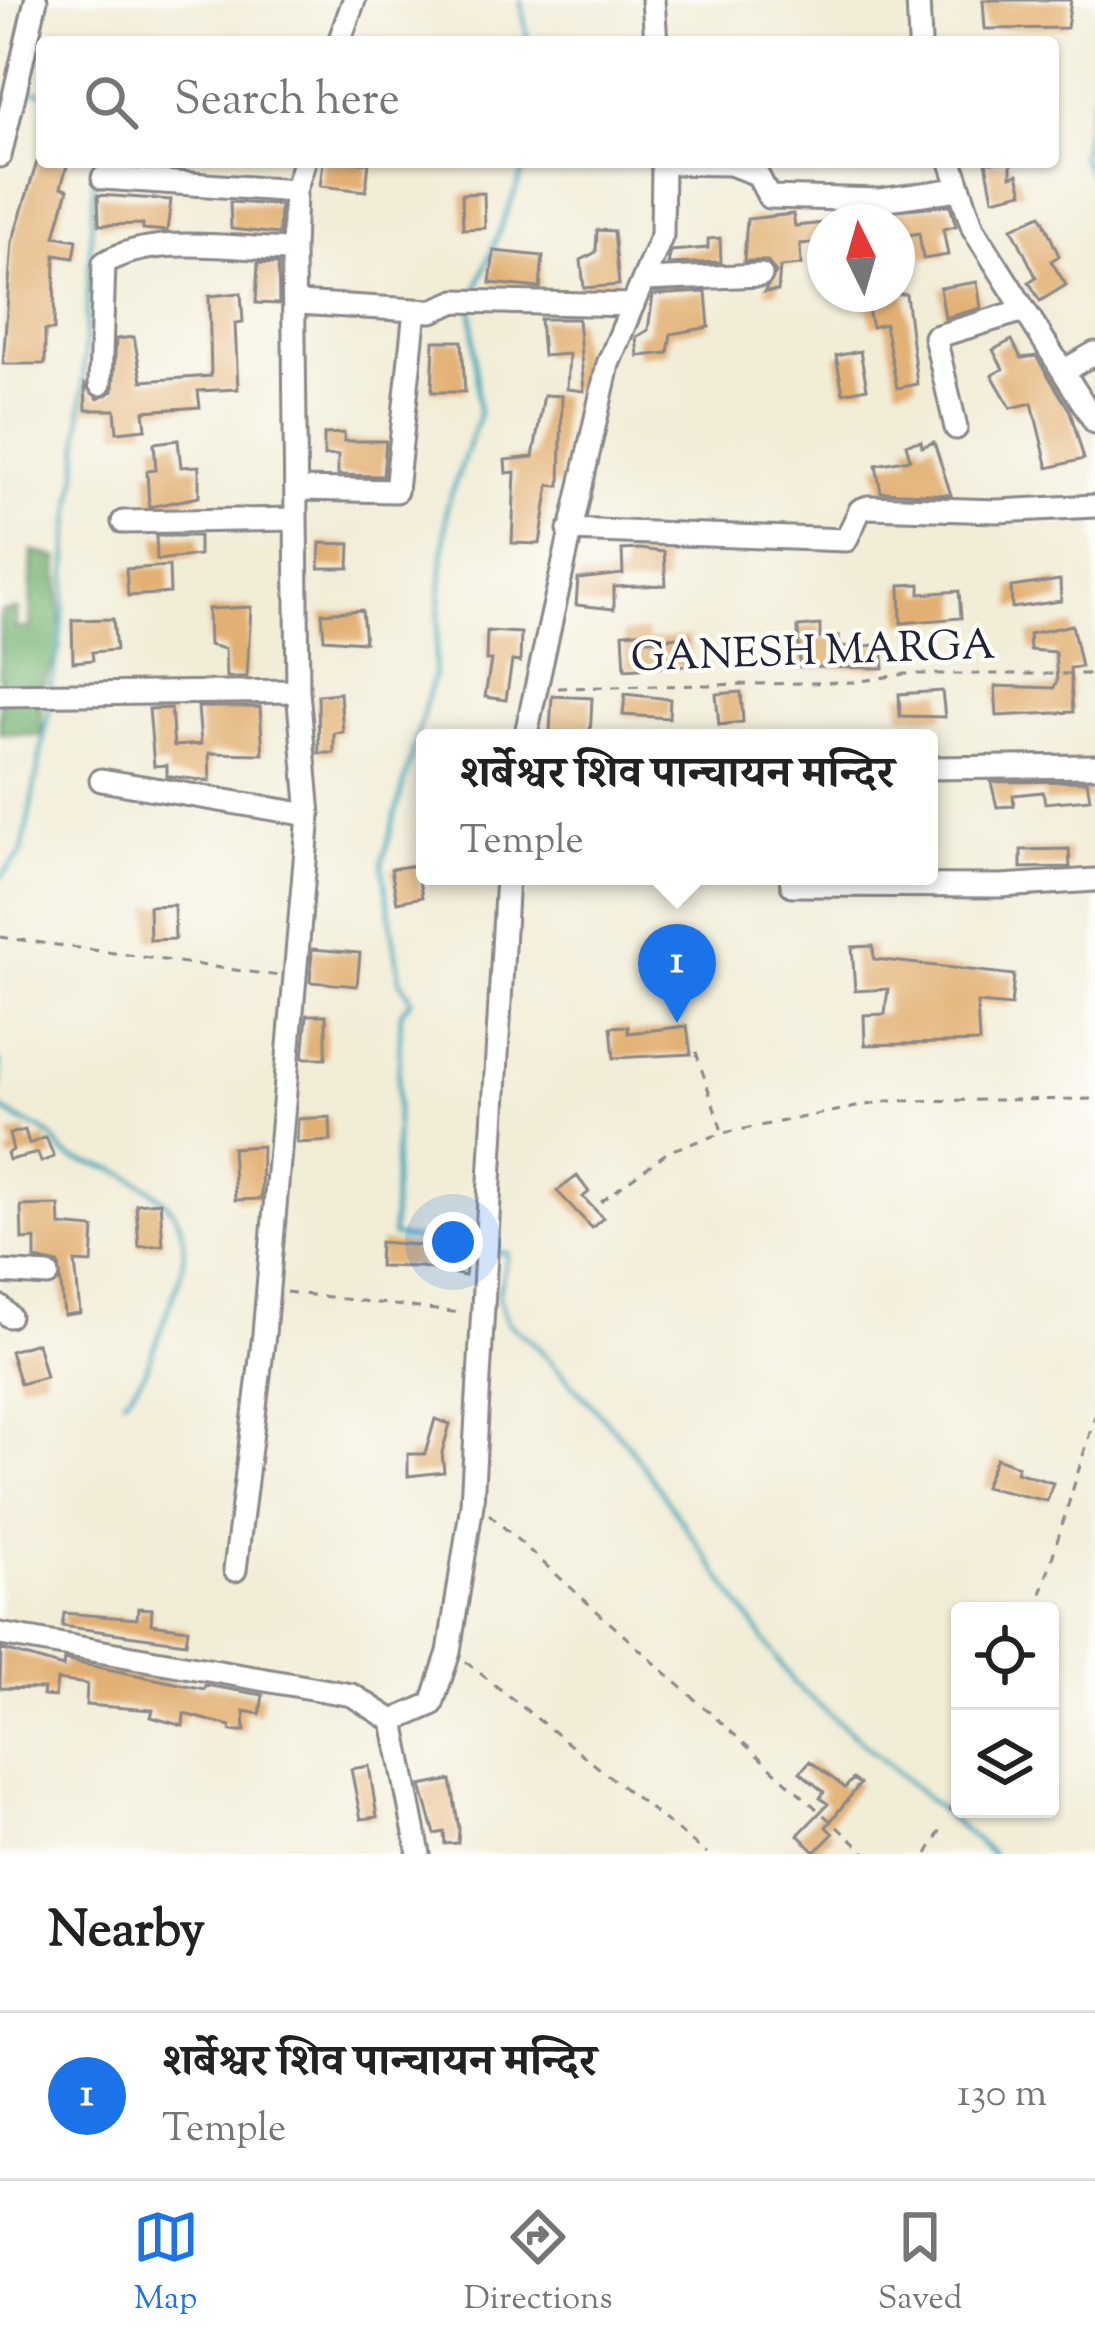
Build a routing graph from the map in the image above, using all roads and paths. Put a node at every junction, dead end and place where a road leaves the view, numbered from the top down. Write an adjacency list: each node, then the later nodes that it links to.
1 (35, 0): 8 (street)
2 (354, 0): 5 (street)
3 (653, 0): 6 (street)
4 (918, 0): 7 (street)
5 (341, 36)
6 (656, 36)
7 (920, 36)
8 (0, 156)
9 (302, 168): 15 (street)
10 (663, 168): 18 (street)
11 (741, 168): 14 (street)
12 (953, 168): 14 (street)
13 (103, 178): 15 (street)
14 (959, 189): 22 (street)
15 (295, 191): 16 (street)
16 (293, 250): 19 (street); 25 (street)
17 (761, 275): 18 (street)
18 (644, 280): 20 (street)
19 (297, 302): 21 (street); 28 (street)
20 (633, 305): 21 (street); 32 (street)
21 (415, 310): 28 (street)
22 (1021, 311): 24 (street); 27 (street)
23 (1095, 353): 24 (street)
24 (1064, 370): 26 (street)
25 (100, 383)
26 (1095, 422)
27 (956, 428)
28 (300, 489): 30 (street)
29 (1095, 506): 32 (street)
30 (296, 519): 31 (street); 35 (street)
31 (123, 522)
32 (569, 530): 34 (street)
33 (1095, 674): 34 (path, GANESH MARGA)
34 (532, 689): 37 (street)
35 (298, 691): 36 (street); 41 (street)
36 (0, 694)
37 (526, 729)
38 (1095, 766): 39 (street)
39 (938, 768)
40 (100, 781): 41 (street)
41 (309, 815): 46 (street)
42 (1095, 880): 44 (street)
43 (506, 885): 54 (street)
44 (792, 885)
45 (0, 937): 46 (path)
46 (292, 979): 53 (street)
47 (695, 1052): 49 (path)
48 (1095, 1099): 49 (path)
49 (723, 1133): 50 (path)
50 (601, 1202)
51 (0, 1272): 52 (street)
52 (48, 1275)
53 (267, 1290): 54 (path); 59 (street)
54 (481, 1316): 58 (street)
55 (1095, 1416): 56 (path)
56 (1085, 1451): 57 (path); 60 (path)
57 (1095, 1454)
58 (472, 1504): 62 (street); 67 (path)
59 (235, 1570)
60 (1039, 1602)
61 (0, 1634): 63 (street)
62 (448, 1652): 63 (street); 66 (path)
63 (393, 1721): 65 (street)
64 (941, 1829): 68 (path)
65 (418, 1854)
66 (707, 1854)
67 (867, 1854)
68 (927, 1854)

